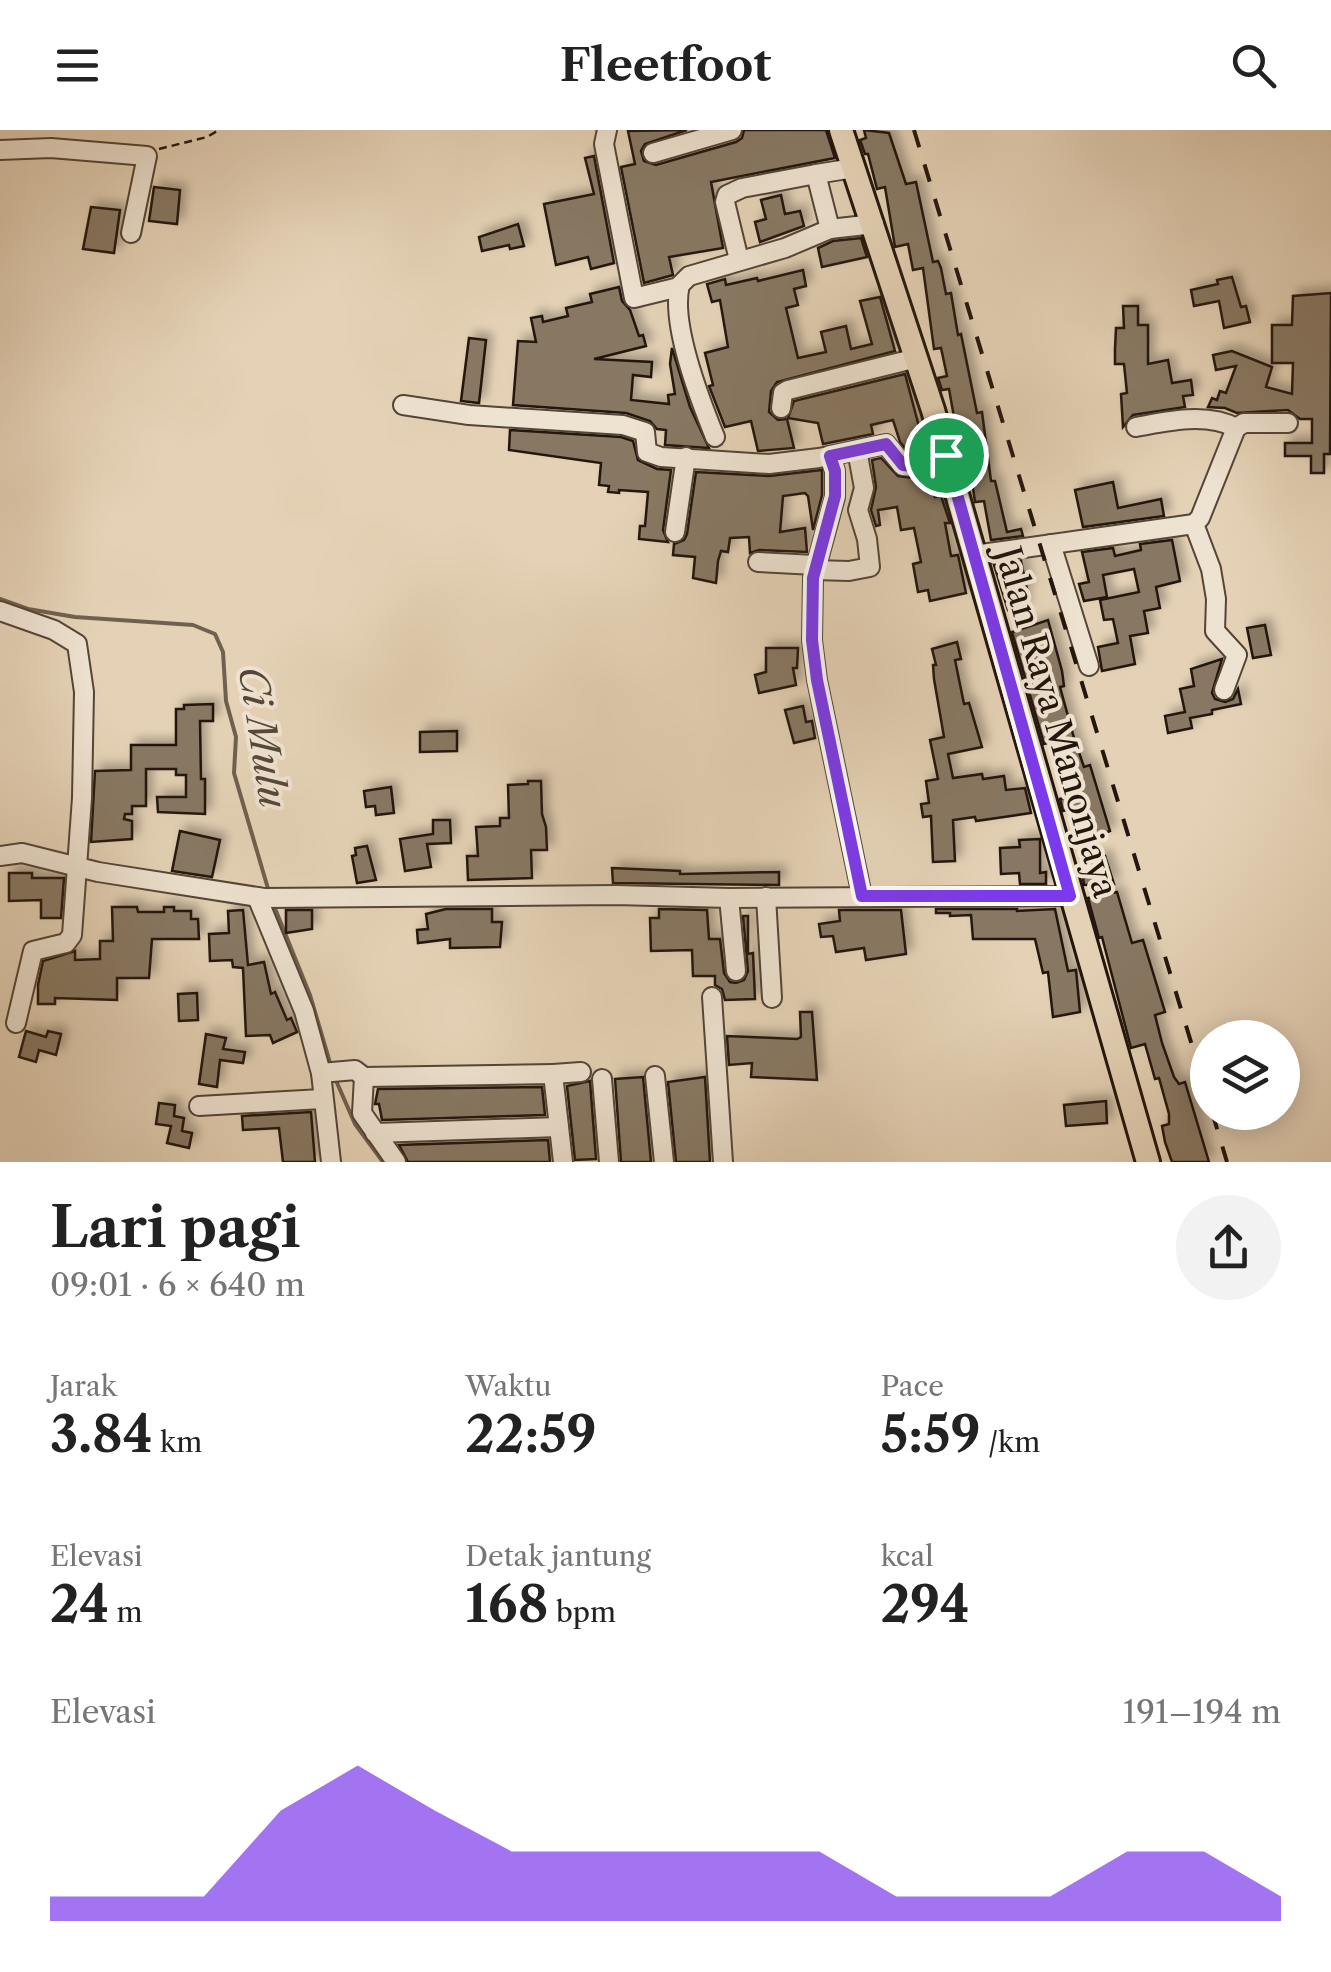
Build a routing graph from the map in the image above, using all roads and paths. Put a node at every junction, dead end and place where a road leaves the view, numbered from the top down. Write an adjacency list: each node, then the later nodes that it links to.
1 (220, 130): 8 (path)
2 (607, 130): 15 (street)
3 (732, 130): 5 (street)
4 (841, 130): 9 (main road, Jalan Raya Manonjaya)
5 (691, 136): 7 (street)
6 (0, 150): 8 (street)
7 (653, 153)
8 (147, 156): 13 (street)
9 (854, 168): 10 (street); 11 (main road, Jalan Raya Manonjaya)
10 (816, 174): 12 (street); 14 (street)
11 (874, 224): 12 (street); 16 (main road, Jalan Raya Manonjaya)
12 (830, 229): 14 (street)
13 (131, 232)
14 (739, 260): 15 (street)
15 (679, 287): 22 (street)
16 (917, 358): 18 (street); 24 (main road, Jalan Raya Manonjaya)
17 (403, 406): 26 (street)
18 (780, 408)
19 (1288, 423): 21 (street)
20 (1136, 427): 21 (street)
21 (1236, 428): 27 (street)
22 (715, 437)
23 (856, 450): 24 (street); 25 (street); 32 (street)
24 (946, 455): 30 (main road, Jalan Raya Manonjaya)
25 (830, 456): 26 (street); 32 (street)
26 (686, 457): 28 (street)
27 (1194, 524): 29 (street); 35 (street)
28 (675, 532)
29 (1051, 544): 30 (street); 34 (street)
30 (974, 556): 39 (main road, Jalan Raya Manonjaya)
31 (758, 562): 32 (street)
32 (815, 568): 38 (street)
33 (0, 611): 37 (street)
34 (1089, 666)
35 (1224, 690)
36 (0, 856): 37 (street)
37 (76, 867): 40 (street); 46 (street)
38 (862, 896): 39 (street); 41 (street)
39 (1070, 896): 63 (main road, Jalan Raya Manonjaya)
40 (268, 897): 42 (street); 47 (street)
41 (766, 897): 42 (street); 45 (street)
42 (729, 898): 43 (street)
43 (736, 970)
44 (712, 997): 62 (street)
45 (772, 998)
46 (16, 1023)
47 (330, 1072): 51 (street); 53 (street)
48 (581, 1072): 49 (street)
49 (553, 1074): 51 (street); 55 (street)
50 (655, 1076): 61 (street)
51 (364, 1077): 56 (street)
52 (602, 1079): 60 (street)
53 (322, 1099): 54 (street); 57 (street)
54 (199, 1106)
55 (559, 1127): 56 (street); 59 (street)
56 (375, 1133): 58 (street)
57 (332, 1162)
58 (396, 1162)
59 (563, 1162)
60 (609, 1162)
61 (664, 1162)
62 (723, 1162)
63 (1148, 1162)

